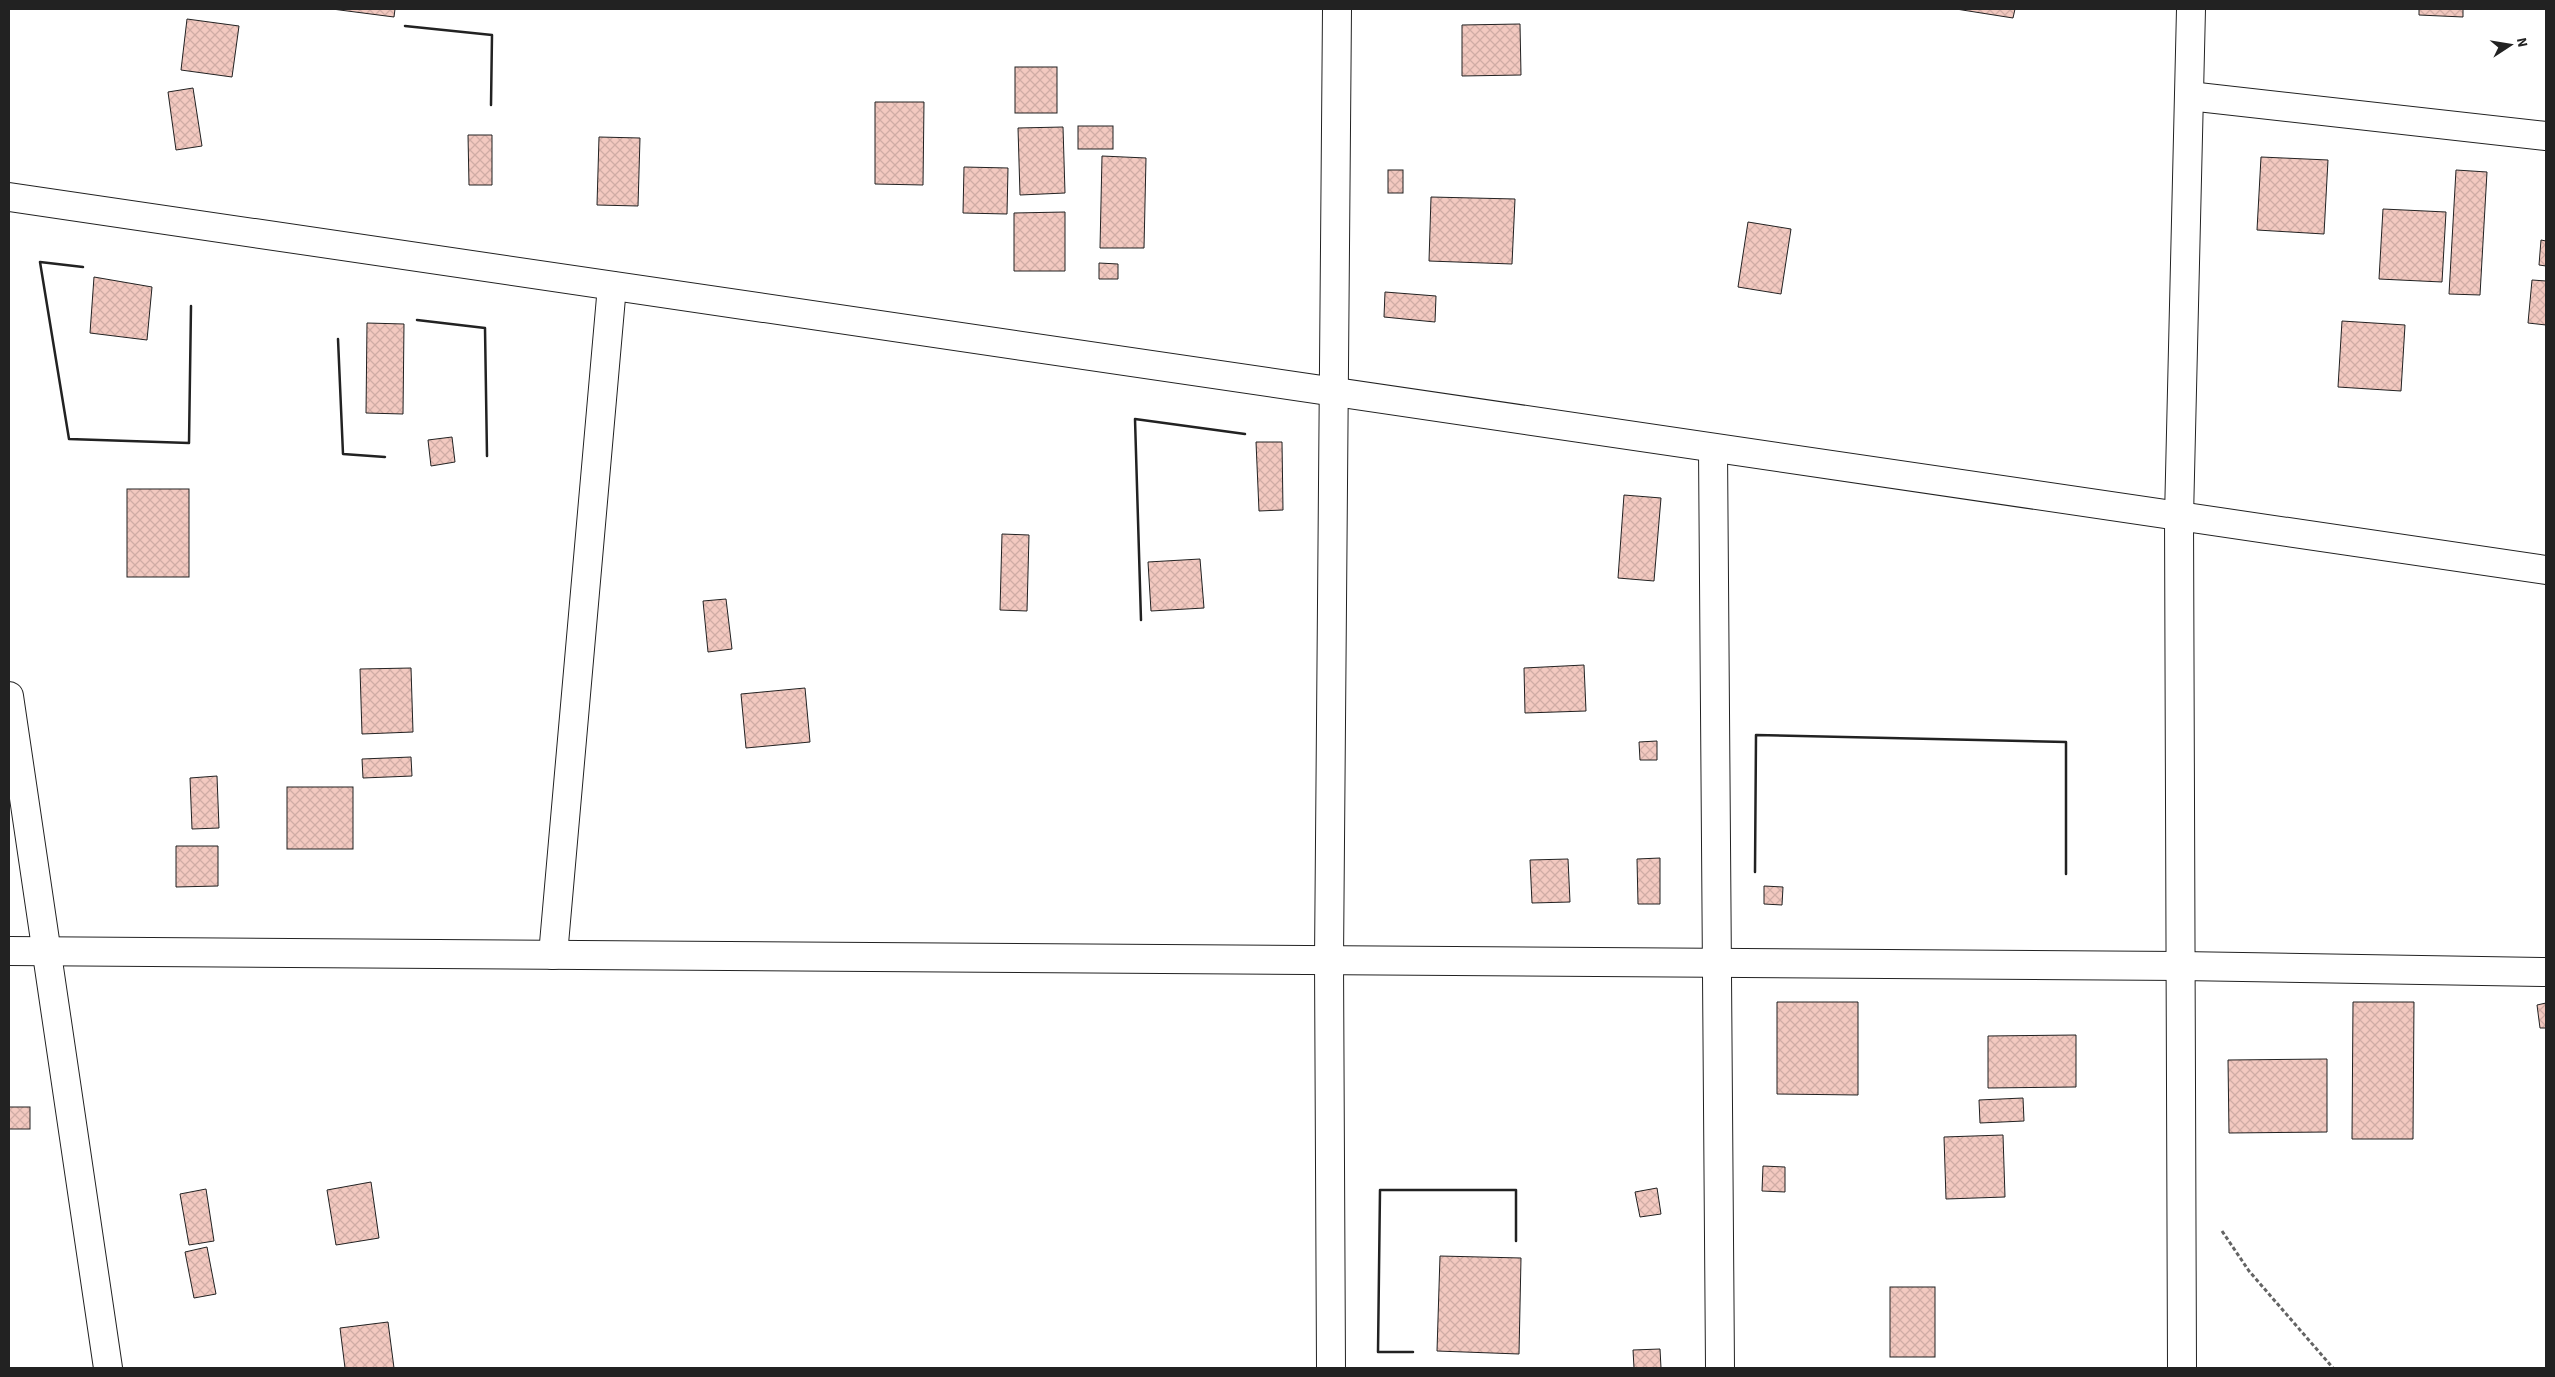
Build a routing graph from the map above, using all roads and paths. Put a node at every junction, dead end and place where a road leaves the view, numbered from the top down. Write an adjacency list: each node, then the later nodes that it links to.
1 (1338, 9): 7 (street)
2 (2192, 9): 3 (street)
3 (2189, 96): 4 (street); 9 (street)
4 (2546, 136)
5 (9, 197): 6 (street)
6 (612, 286): 7 (street); 14 (street)
7 (1334, 391): 8 (street); 15 (street)
8 (1713, 449): 9 (street); 16 (street)
9 (2179, 517): 10 (street); 17 (street)
10 (2546, 570)
11 (9, 696): 13 (street)
12 (9, 951): 13 (street)
13 (46, 951): 14 (street); 20 (street)
14 (553, 955): 15 (street)
15 (1328, 960): 16 (street); 21 (street)
16 (1717, 963): 17 (street); 22 (street)
17 (2181, 966): 18 (street); 23 (street)
18 (2546, 972)
19 (2218, 1226): 24 (path)
20 (108, 1368)
21 (1331, 1368)
22 (1720, 1368)
23 (2182, 1368)
24 (2333, 1368)

